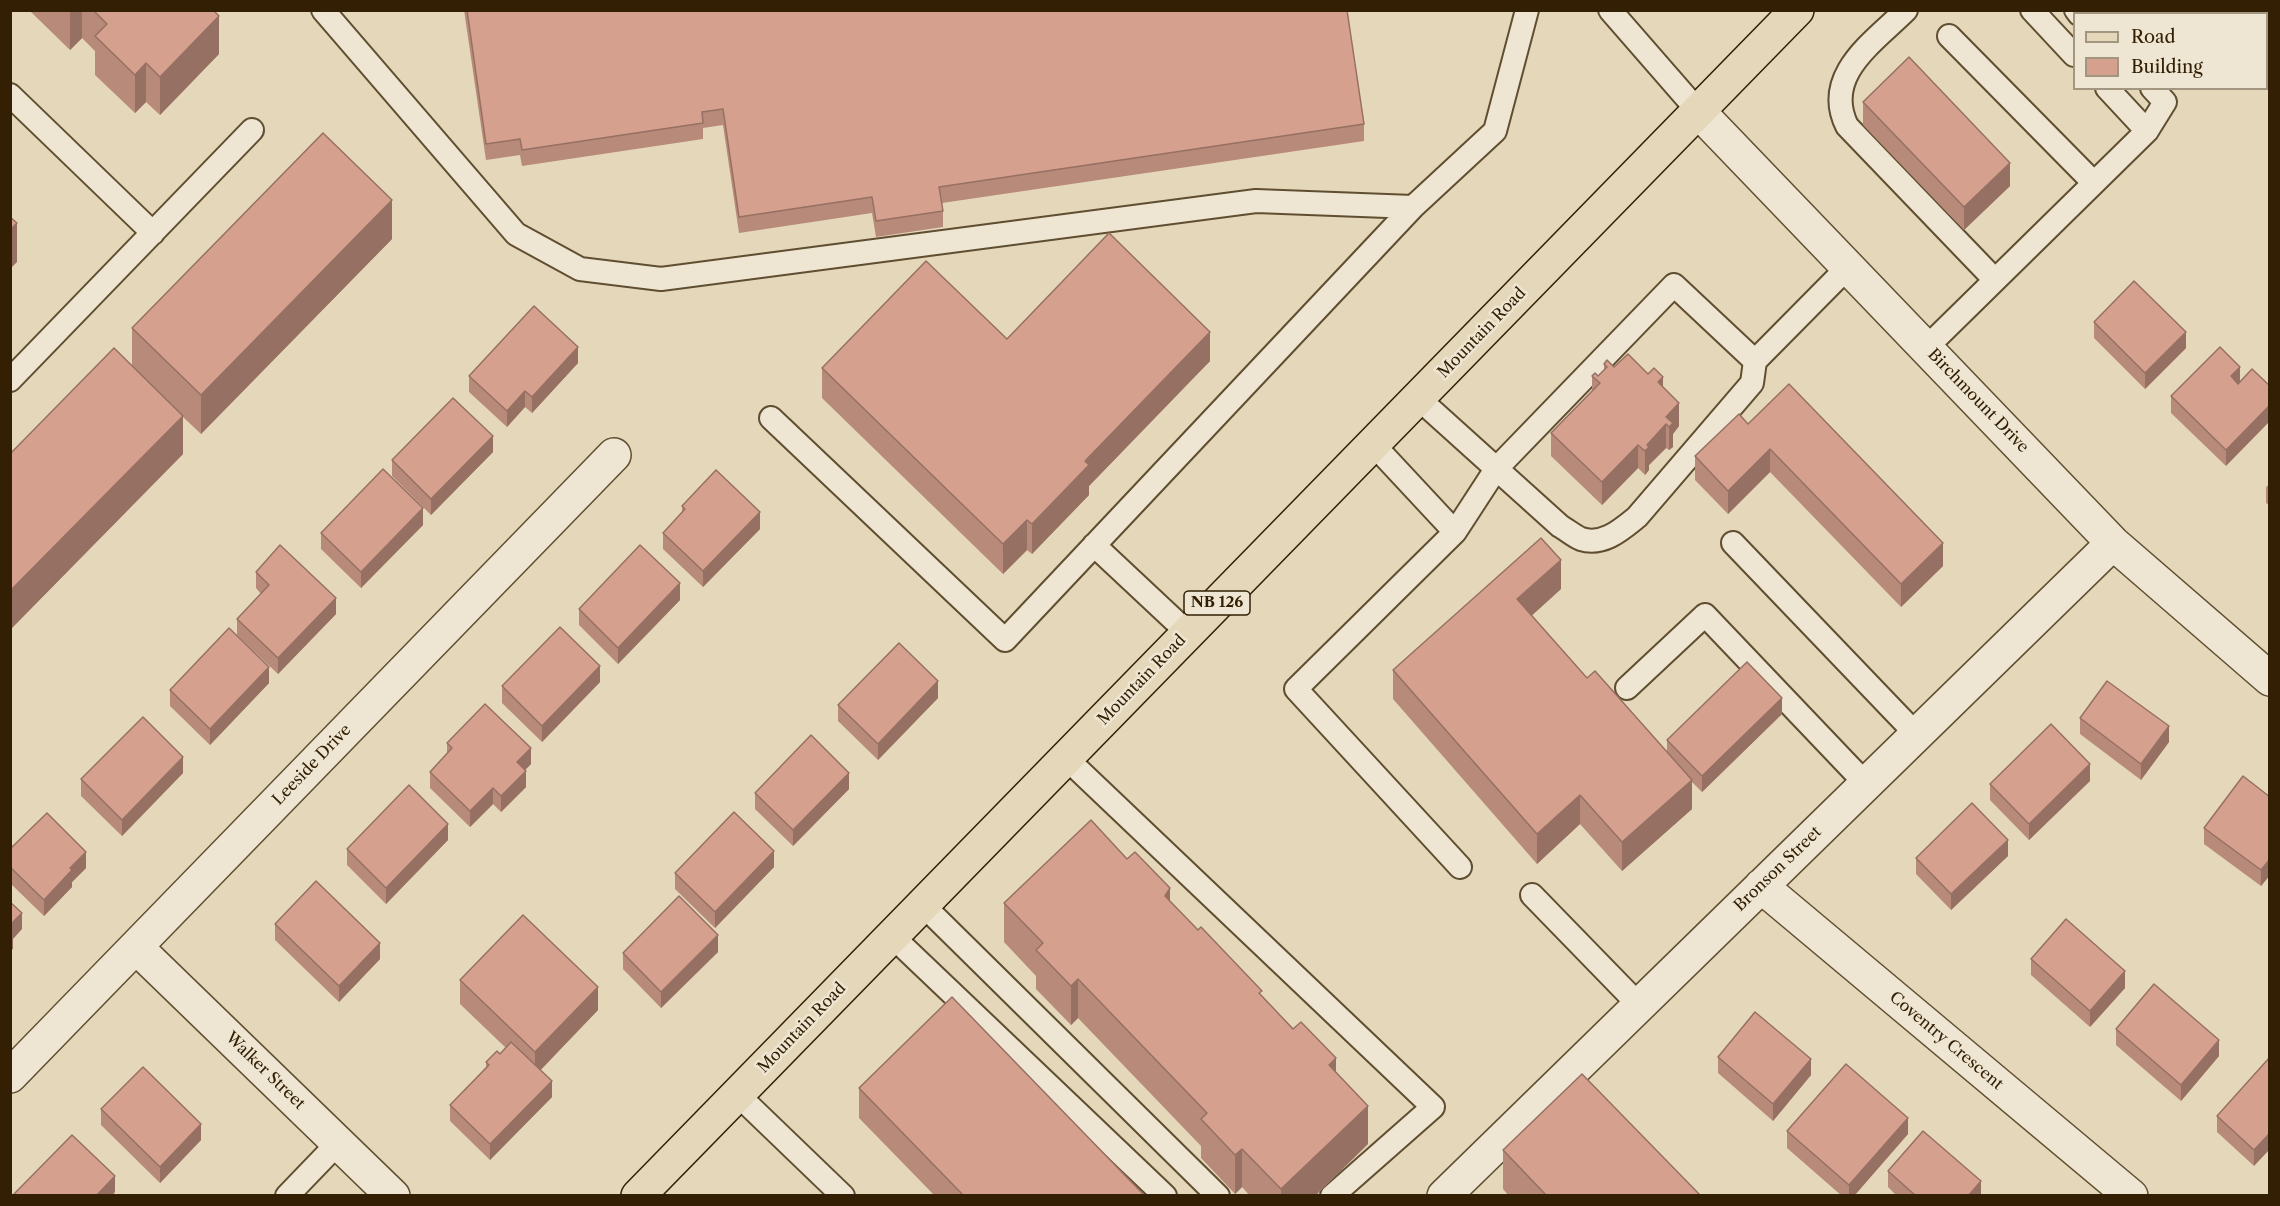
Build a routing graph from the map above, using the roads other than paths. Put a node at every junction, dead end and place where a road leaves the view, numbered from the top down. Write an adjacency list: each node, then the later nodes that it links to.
1 (323, 10): 16 (lane)
2 (1527, 10): 16 (lane)
3 (1610, 10): 12 (lane)
4 (1797, 10): 12 (main road, Mountain Road / NB 126)
5 (1906, 10): 19 (lane)
6 (2032, 10): 8 (lane)
7 (1950, 36): 15 (lane)
8 (2073, 54)
9 (2109, 90): 14 (lane)
10 (2154, 90): 14 (lane)
11 (10, 95): 17 (lane)
12 (1698, 111): 18 (street, Birchmount Drive); 23 (main road, Mountain Road / NB 126)
13 (252, 129): 17 (lane)
14 (2147, 131): 15 (lane)
15 (2093, 182): 19 (lane)
16 (1413, 207): 31 (lane)
17 (153, 233): 22 (lane)
18 (1848, 267): 20 (street, Birchmount Drive); 21 (lane)
19 (1994, 279): 20 (lane)
20 (1927, 347): 30 (street, Birchmount Drive)
21 (1755, 361): 27 (lane); 27 (lane)
22 (10, 380)
23 (1418, 398): 25 (main road, Mountain Road / NB 126); 27 (lane)
24 (771, 418): 31 (lane)
25 (1373, 444): 28 (lane); 32 (main road, Mountain Road / NB 126)
26 (614, 454): 43 (street, Leeside Drive)
27 (1496, 469): 28 (lane)
28 (1455, 532): 38 (lane)
29 (1732, 543): 35 (lane)
30 (2113, 543): 33 (street, Birchmount Drive); 35 (street, Bronson Street)
31 (1094, 545): 32 (lane)
32 (1188, 633): 36 (main road, Mountain Road / NB 126)
33 (2270, 679)
34 (1628, 688): 37 (lane)
35 (1916, 734): 37 (street, Bronson Street)
36 (1066, 758): 41 (main road, Mountain Road / NB 126); 54 (lane)
37 (1866, 784): 39 (street, Bronson Street)
38 (1460, 867)
39 (1761, 886): 44 (street, Bronson Street); 56 (street, Coventry Crescent)
40 (1533, 895): 44 (lane)
41 (923, 905): 42 (main road, Mountain Road / NB 126); 53 (lane)
42 (892, 936): 46 (main road, Mountain Road / NB 126); 52 (lane)
43 (136, 947): 45 (street, Leeside Drive); 47 (street, Walker Street)
44 (1639, 1005): 55 (street, Bronson Street)
45 (10, 1076)
46 (737, 1094): 50 (main road, Mountain Road / NB 126); 51 (lane)
47 (338, 1143): 48 (lane); 49 (street, Walker Street)
48 (288, 1196)
49 (393, 1196)
50 (638, 1196)
51 (843, 1196)
52 (1164, 1196)
53 (1218, 1196)
54 (1332, 1196)
55 (1444, 1196)
56 (2131, 1196)

